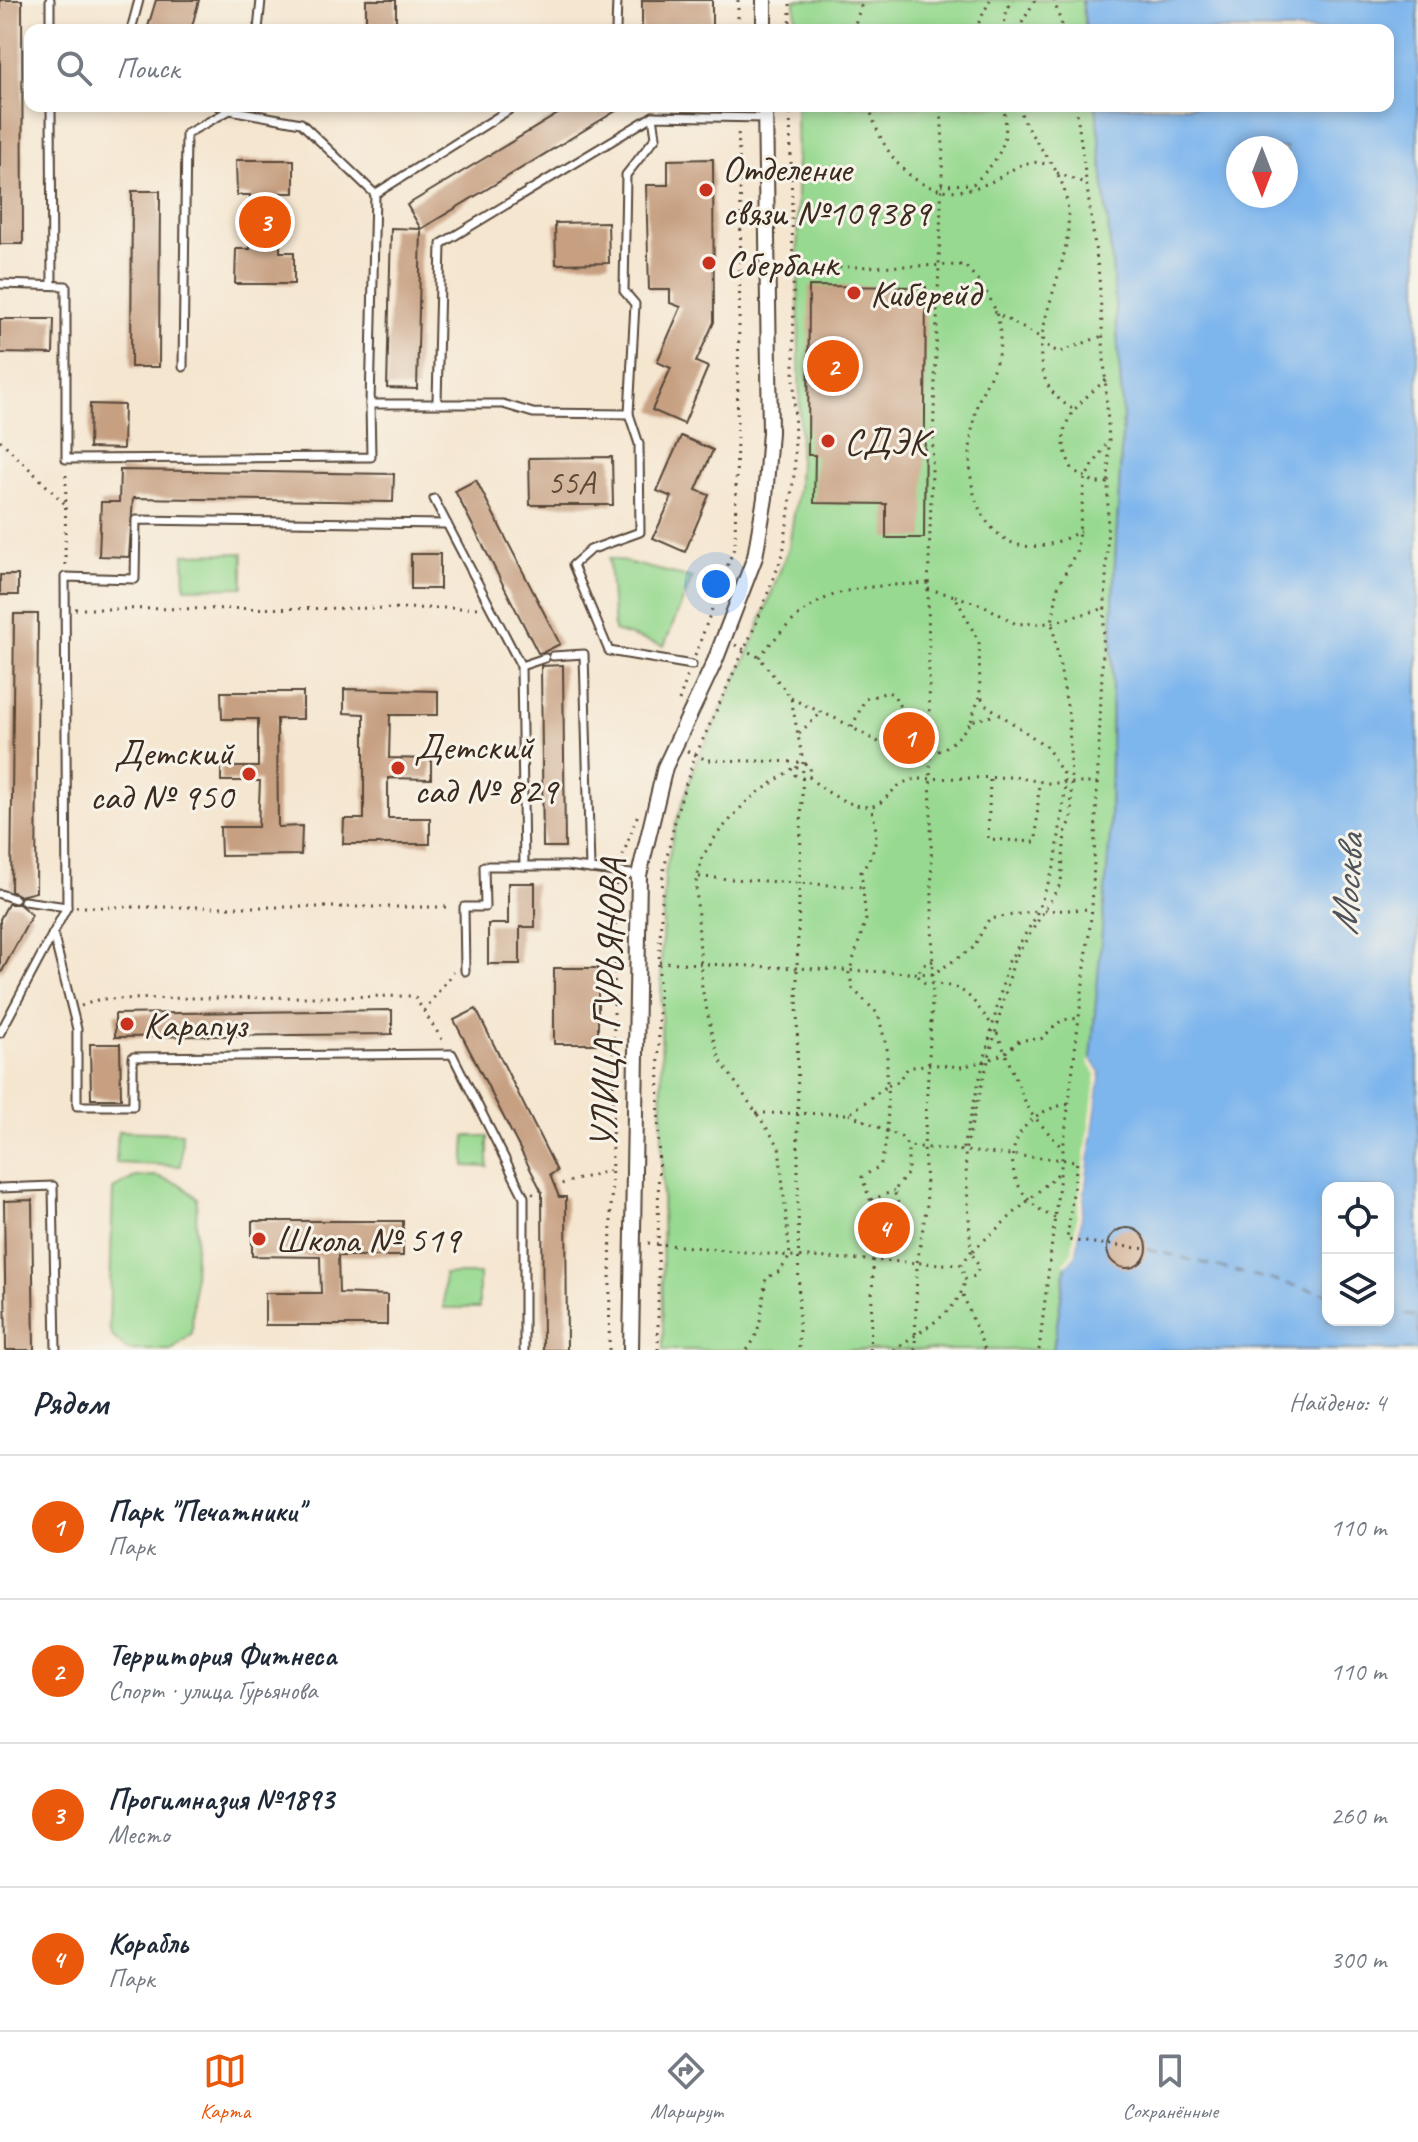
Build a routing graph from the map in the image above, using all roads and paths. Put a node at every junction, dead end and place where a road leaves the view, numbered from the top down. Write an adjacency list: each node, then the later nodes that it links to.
1 (50, 0): 13 (lane)
2 (139, 0): 14 (lane)
3 (261, 0): 15 (lane)
4 (617, 0): 16 (lane)
5 (738, 0): 17 (path)
6 (764, 0): 18 (street)
7 (790, 0): 19 (path)
8 (863, 0): 20 (path)
9 (990, 0): 21 (path)
10 (1013, 0): 22 (path)
11 (1035, 0): 23 (path)
12 (1054, 0): 24 (path)
13 (50, 24)
14 (133, 24)
15 (259, 24)
16 (616, 24)
17 (738, 24)
18 (764, 24)
19 (790, 24)
20 (855, 24)
21 (978, 24)
22 (1004, 24)
23 (1021, 24)
24 (1061, 24)
25 (51, 112): 43 (lane)
26 (223, 112): 47 (lane)
27 (249, 112): 40 (lane)
28 (505, 112): 40 (lane)
29 (765, 112): 36 (lane); 81 (street, УЛИЦА ГУРЬЯНОВА)
30 (790, 112): 41 (path)
31 (871, 112): 39 (path)
32 (941, 112): 39 (path)
33 (1005, 112): 39 (path)
34 (1020, 112): 37 (path)
35 (1077, 112): 38 (path)
36 (653, 116): 49 (lane); 52 (lane)
37 (1057, 172): 38 (path); 39 (path); 46 (path)
38 (1087, 184): 45 (path)
39 (941, 188): 41 (path)
40 (375, 194): 50 (lane)
41 (939, 264): 44 (path); 63 (path)
42 (0, 284): 43 (lane)
43 (52, 285): 55 (lane)
44 (994, 312): 46 (path); 61 (path)
45 (1103, 336): 46 (path); 48 (path)
46 (1043, 339): 51 (path)
47 (183, 367)
48 (1106, 380): 51 (path); 54 (path)
49 (437, 402): 50 (lane); 52 (lane)
50 (370, 404): 55 (lane)
51 (1075, 410): 56 (path)
52 (629, 414): 72 (lane)
53 (0, 440): 59 (path)
54 (1109, 440): 56 (path); 57 (path)
55 (66, 459): 59 (path)
56 (1085, 478): 57 (path); 61 (path)
57 (1108, 483): 68 (path)
58 (434, 499): 60 (lane)
59 (66, 505): 62 (path)
60 (447, 524): 62 (lane); 67 (lane)
61 (1080, 531): 69 (path)
62 (65, 577): 66 (lane)
63 (929, 583): 64 (path); 71 (path)
64 (928, 589): 65 (path); 83 (path)
65 (955, 596): 69 (path); 74 (path)
66 (65, 608): 67 (path); 101 (lane)
67 (491, 608): 73 (lane)
68 (1102, 609): 69 (path); 92 (path)
69 (1052, 623): 91 (path)
70 (749, 652): 71 (path)
71 (759, 657): 75 (path)
72 (692, 665)
73 (521, 666): 94 (lane); 95 (lane)
74 (980, 695): 77 (path); 78 (path)
75 (791, 698): 76 (path); 80 (path)
76 (820, 714): 79 (path); 80 (path)
77 (997, 715): 78 (path); 90 (path)
78 (971, 721): 83 (path)
79 (852, 727): 82 (path); 82 (path)
80 (799, 733): 84 (path)
81 (675, 746): 84 (path); 96 (street, УЛИЦА ГУРЬЯНОВА)
82 (887, 747): 83 (path)
83 (930, 755): 87 (path)
84 (798, 764): 85 (path); 86 (path); 86 (path); 97 (path)
85 (809, 777): 86 (path); 93 (path)
86 (802, 779): 98 (path)
87 (930, 779): 88 (path); 93 (path); 107 (path)
88 (990, 779): 89 (path); 89 (path)
89 (1039, 781): 90 (path)
90 (1065, 783): 91 (path); 104 (path)
91 (1072, 783): 92 (path); 104 (path)
92 (1098, 783): 103 (path)
93 (871, 807): 99 (path)
94 (524, 866): 95 (lane); 102 (lane)
95 (590, 869): 96 (lane)
96 (639, 875): 147 (street, УЛИЦА ГУРЬЯНОВА)
97 (698, 877): 98 (path); 109 (path)
98 (800, 883): 99 (path); 110 (path)
99 (863, 887): 112 (path)
100 (0, 894): 101 (lane)
101 (67, 907): 102 (path); 105 (lane)
102 (464, 907): 106 (lane)
103 (1092, 909): 104 (path); 119 (path)
104 (1040, 911): 113 (path); 120 (path)
105 (53, 933): 117 (lane); 121 (lane)
106 (465, 956): 111 (lane); 118 (path)
107 (933, 961): 113 (path); 114 (path)
108 (659, 962): 109 (path)
109 (701, 962): 110 (path); 128 (path)
110 (797, 969): 112 (path); 129 (path)
111 (465, 971)
112 (849, 973): 114 (path); 126 (path)
113 (933, 974): 114 (path); 116 (path)
114 (917, 975): 116 (path)
115 (660, 981): 148 (path)
116 (933, 984): 120 (path); 125 (path)
117 (74, 1009): 118 (path); 123 (lane)
118 (424, 1011): 123 (path)
119 (1080, 1018): 122 (path); 127 (path)
120 (994, 1028): 122 (path); 124 (path)
121 (0, 1033)
122 (1005, 1053): 124 (path); 131 (path)
123 (452, 1054): 161 (lane)
124 (986, 1060): 125 (path); 136 (path)
125 (928, 1064): 126 (path); 134 (path)
126 (887, 1086): 130 (path); 132 (path)
127 (1070, 1104): 131 (path); 135 (path)
128 (756, 1113): 129 (path); 152 (path)
129 (800, 1114): 130 (path); 153 (path)
130 (849, 1114): 132 (path)
131 (1034, 1118): 135 (path); 137 (path)
132 (889, 1134): 133 (path); 145 (path)
133 (908, 1146): 134 (path); 143 (path)
134 (924, 1148): 136 (path); 155 (path)
135 (1063, 1149): 138 (path)
136 (963, 1151): 137 (path); 151 (path)
137 (1013, 1155): 138 (path); 144 (path)
138 (1062, 1159): 140 (path); 150 (path)
139 (611, 1170): 141 (path)
140 (1061, 1171): 144 (path); 146 (path)
141 (554, 1186)
142 (0, 1188): 160 (lane)
143 (894, 1191): 145 (path); 149 (path)
144 (1028, 1199): 146 (path); 151 (path)
145 (870, 1200): 149 (path)
146 (1055, 1218): 170 (path)
147 (632, 1240): 148 (path); 162 (street, УЛИЦА ГУРЬЯНОВА)
148 (660, 1244): 152 (path); 163 (path)
149 (874, 1245): 154 (path)
150 (1147, 1249)
151 (971, 1252): 156 (path); 157 (path)
152 (790, 1256): 153 (path); 164 (path)
153 (800, 1257): 154 (path); 165 (path)
154 (874, 1260): 155 (path); 166 (path)
155 (917, 1263): 156 (path); 159 (path)
156 (961, 1265): 157 (path)
157 (965, 1279): 158 (path)
158 (963, 1295): 159 (path); 169 (path)
159 (913, 1336): 167 (path); 168 (path)
160 (56, 1350)
161 (524, 1350)
162 (631, 1350)
163 (658, 1350)
164 (747, 1350)
165 (799, 1350)
166 (870, 1350)
167 (894, 1350)
168 (915, 1350)
169 (985, 1350)
170 (1039, 1350)

